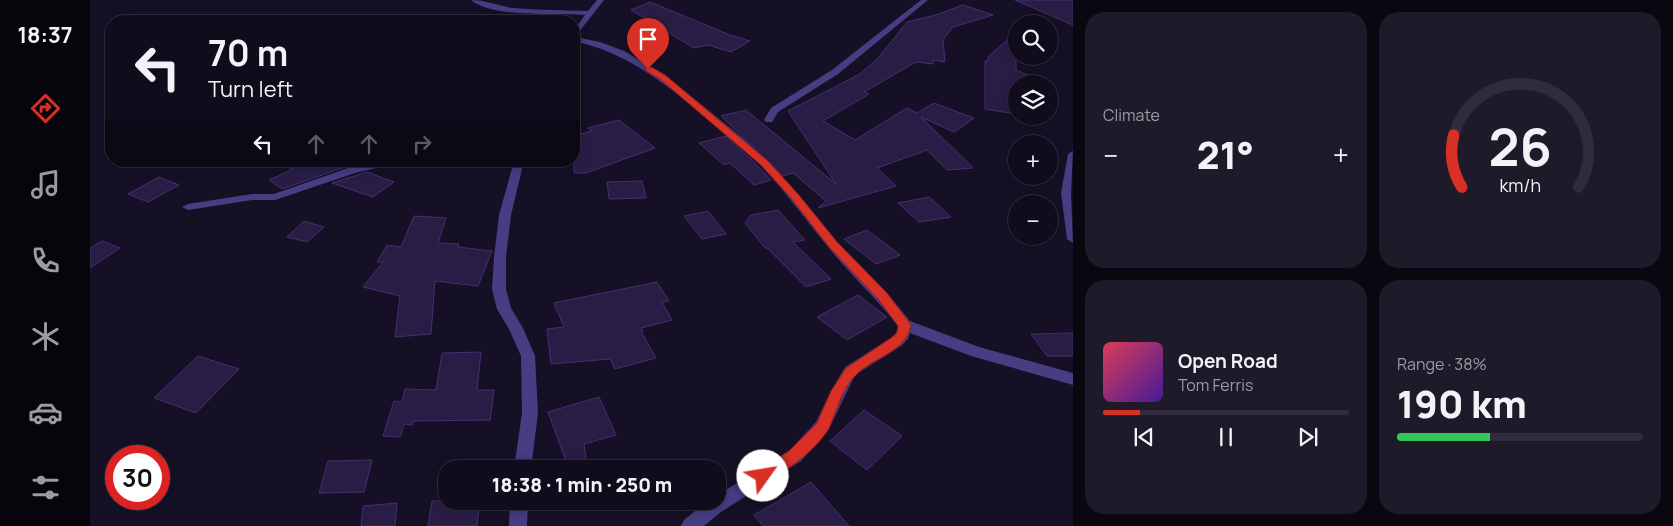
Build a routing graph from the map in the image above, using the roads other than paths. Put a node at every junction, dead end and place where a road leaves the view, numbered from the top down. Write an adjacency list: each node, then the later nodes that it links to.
1 (474, 0): 4 (street)
2 (601, 0): 4 (street)
3 (925, 0): 7 (street)
4 (591, 13): 5 (street)
5 (580, 27)
6 (580, 40): 13 (street)
7 (770, 120)
8 (1073, 154): 12 (street)
9 (366, 167): 11 (street)
10 (517, 167): 15 (street)
11 (188, 207)
12 (1073, 239)
13 (905, 325): 14 (street); 18 (street)
14 (1073, 379)
15 (523, 460)
16 (519, 510): 17 (street)
17 (518, 526)
18 (690, 526)

